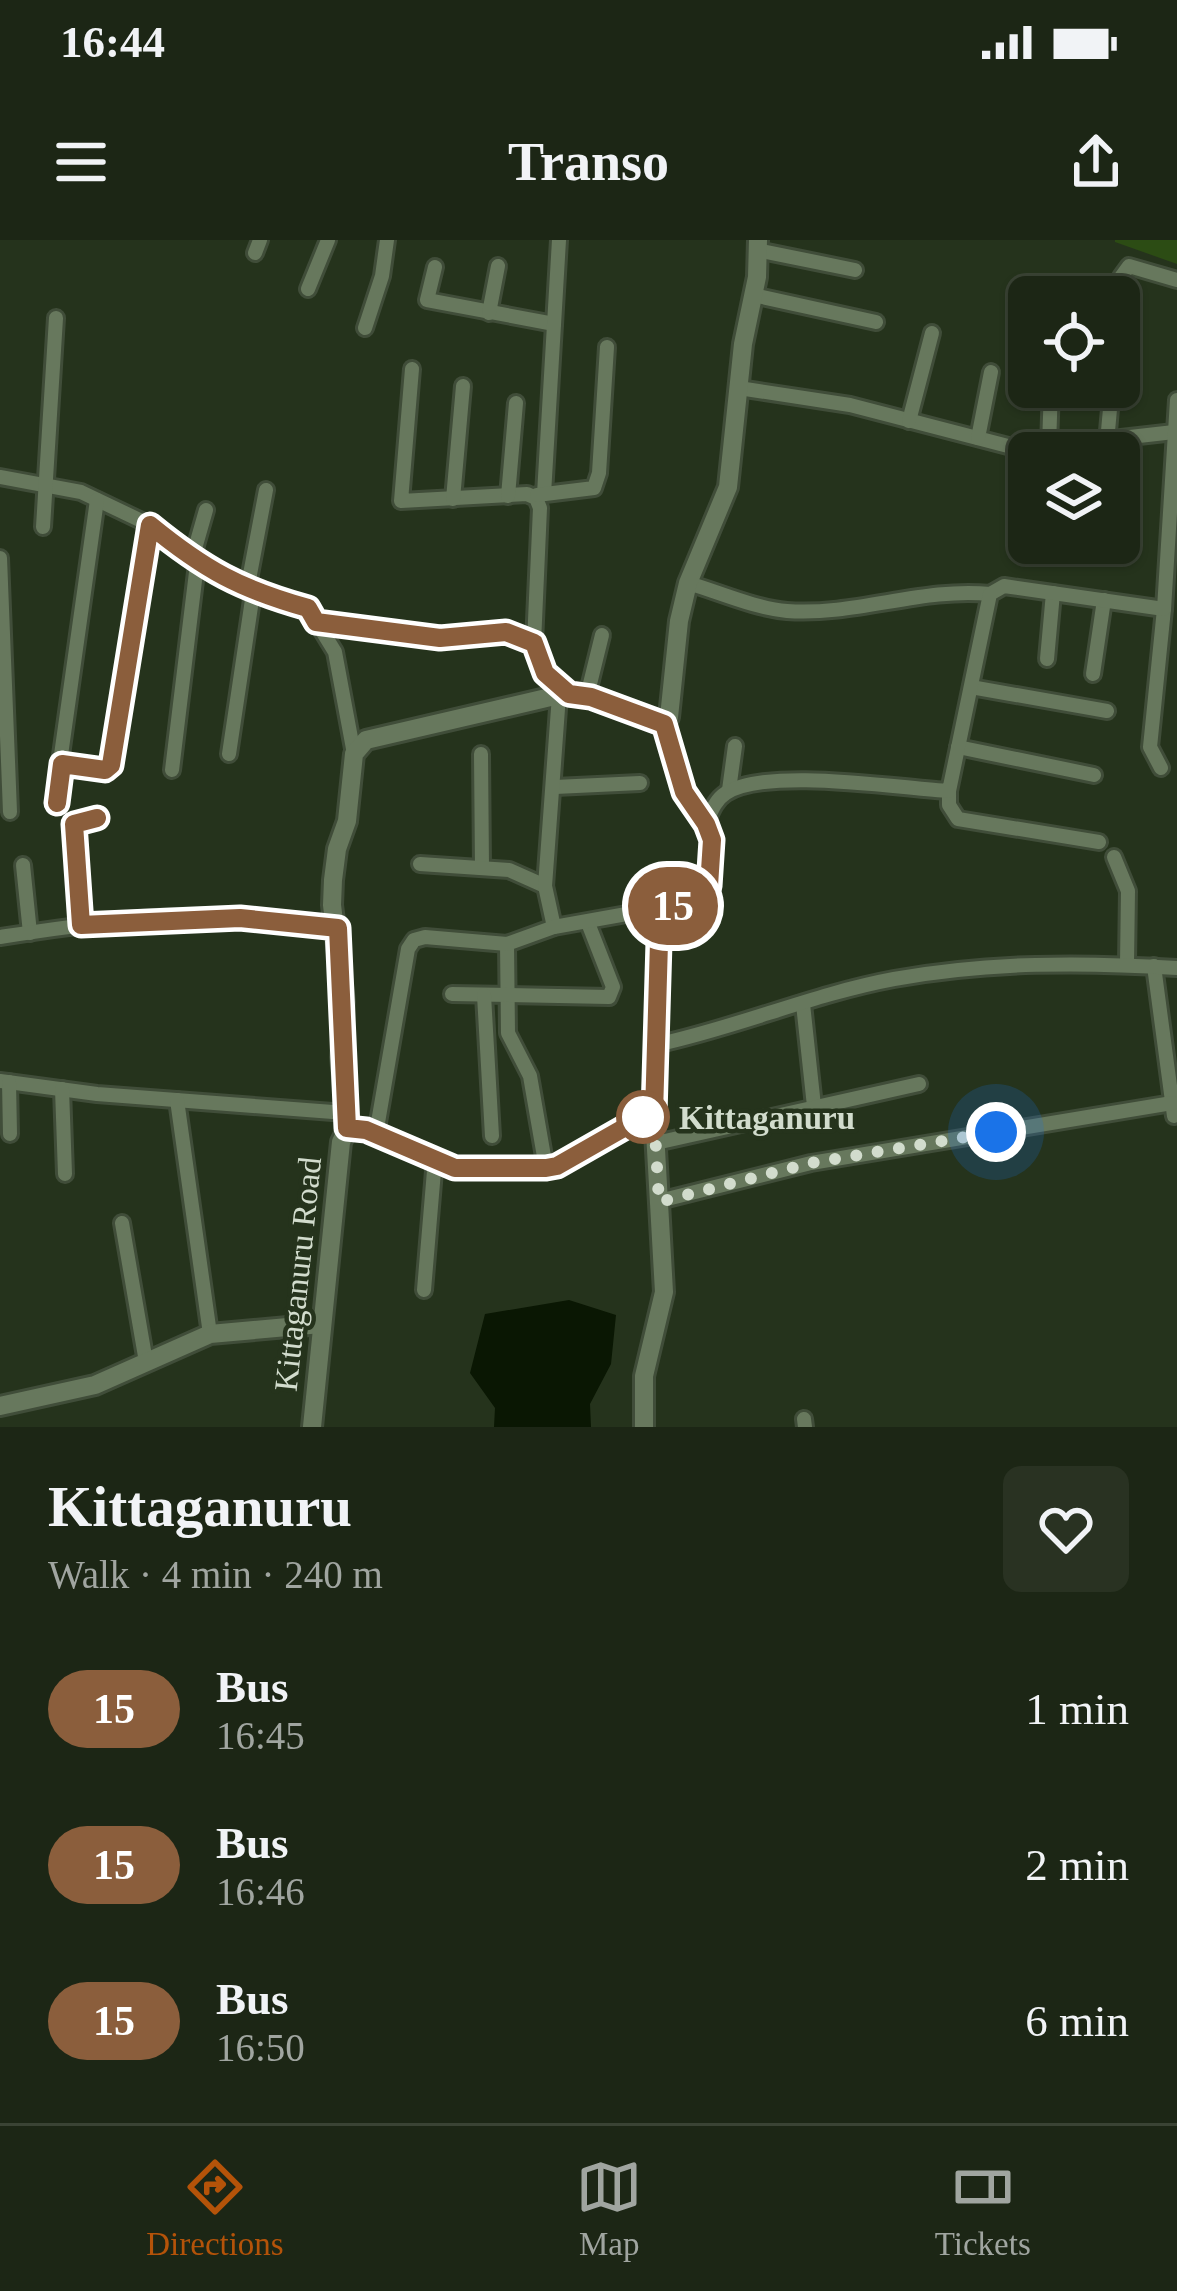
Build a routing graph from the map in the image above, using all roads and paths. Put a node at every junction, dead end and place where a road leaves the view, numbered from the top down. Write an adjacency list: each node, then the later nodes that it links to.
1 (328, 240): 10 (street)
2 (387, 240): 16 (street)
3 (559, 240): 15 (street)
4 (758, 245): 7 (street); 11 (street)
5 (498, 266): 12 (street)
6 (435, 267): 12 (street)
7 (855, 270)
8 (1122, 276): 9 (street)
9 (1177, 280)
10 (308, 289)
11 (753, 295): 14 (street); 22 (street)
12 (489, 313): 15 (street)
13 (56, 318): 31 (street)
14 (876, 322)
15 (554, 324): 33 (street)
16 (365, 328)
17 (932, 333): 25 (street)
18 (607, 347): 33 (street)
19 (412, 369): 35 (street)
20 (991, 372): 27 (street)
21 (463, 386): 35 (street)
22 (739, 388): 25 (street); 42 (street)
23 (1177, 400): 26 (street)
24 (516, 403): 34 (street)
25 (909, 421): 27 (street)
26 (1174, 432): 28 (street); 47 (street)
27 (978, 439): 29 (street)
28 (1140, 439)
29 (1008, 446)
30 (0, 477): 31 (street)
31 (44, 485): 36 (street); 39 (street)
32 (266, 490): 43 (street)
33 (538, 494): 34 (street); 50 (street)
34 (508, 496): 35 (street)
35 (453, 499)
36 (97, 500): 38 (street); 62 (street)
37 (206, 510): 41 (street)
38 (150, 525): 41 (street); 62 (street)
39 (44, 527)
40 (0, 558): 71 (street)
41 (195, 562): 43 (street); 64 (street)
42 (688, 583): 45 (street); 56 (street)
43 (250, 591): 48 (street); 59 (street)
44 (1052, 593): 45 (street); 46 (street); 51 (street)
45 (991, 594): 53 (street)
46 (1104, 600): 47 (street); 52 (street)
47 (1164, 609): 63 (street)
48 (316, 622): 50 (street); 60 (street)
49 (602, 635): 54 (street)
50 (534, 643): 54 (street)
51 (1047, 659)
52 (1093, 674)
53 (971, 687): 55 (street); 58 (street)
54 (572, 695): 56 (street); 60 (street); 67 (street)
55 (1107, 711)
56 (664, 724): 73 (street)
57 (735, 746): 68 (street)
58 (958, 747): 65 (street); 69 (street)
59 (229, 754)
60 (354, 754): 84 (street, Kittaganuru Road)
61 (481, 754): 78 (street)
62 (62, 764): 70 (street)
63 (1161, 768)
64 (172, 770)
65 (1094, 775)
66 (640, 784): 67 (street)
67 (555, 787): 79 (street)
68 (729, 790): 69 (street); 73 (street)
69 (949, 791): 74 (street)
70 (57, 803)
71 (10, 812)
72 (97, 818): 82 (street)
73 (706, 824): 80 (street)
74 (1100, 842)
75 (1114, 856): 88 (street)
76 (420, 864): 78 (street)
77 (23, 865): 85 (street)
78 (482, 867): 79 (street)
79 (545, 886): 83 (street)
80 (660, 908): 81 (street); 95 (street)
81 (588, 923): 83 (street); 93 (street)
82 (81, 925): 84 (street); 85 (street)
83 (554, 927): 87 (street)
84 (338, 928): 103 (street, Kittaganuru Road)
85 (30, 932): 86 (street)
86 (0, 937)
87 (507, 944): 93 (street); 105 (street)
88 (1126, 963): 89 (street); 94 (street)
89 (1154, 967): 90 (street); 101 (street)
90 (1177, 968)
91 (452, 994): 92 (street)
92 (484, 995): 93 (street); 106 (street)
93 (507, 996): 109 (street)
94 (803, 1004): 95 (street); 100 (street)
95 (656, 1045): 102 (street)
96 (4, 1082): 98 (street); 104 (street)
97 (919, 1084): 100 (street)
98 (62, 1089): 99 (street); 110 (street)
99 (177, 1100): 103 (street); 115 (street)
100 (814, 1106): 107 (street)
101 (1173, 1109): 111 (street)
102 (654, 1114): 107 (street); 109 (street)
103 (346, 1121): 105 (street); 114 (street, Kittaganuru Road)
104 (10, 1135)
105 (376, 1135): 108 (street)
106 (492, 1136)
107 (656, 1144): 111 (street)
108 (435, 1160): 109 (street); 113 (street)
109 (546, 1168)
110 (65, 1174)
111 (659, 1202): 119 (street)
112 (122, 1223): 116 (street)
113 (424, 1290)
114 (321, 1324): 115 (street); 118 (street, Kittaganuru Road)
115 (210, 1334): 116 (street)
116 (146, 1362): 117 (street)
117 (0, 1406)
118 (312, 1427)
119 (644, 1427)

